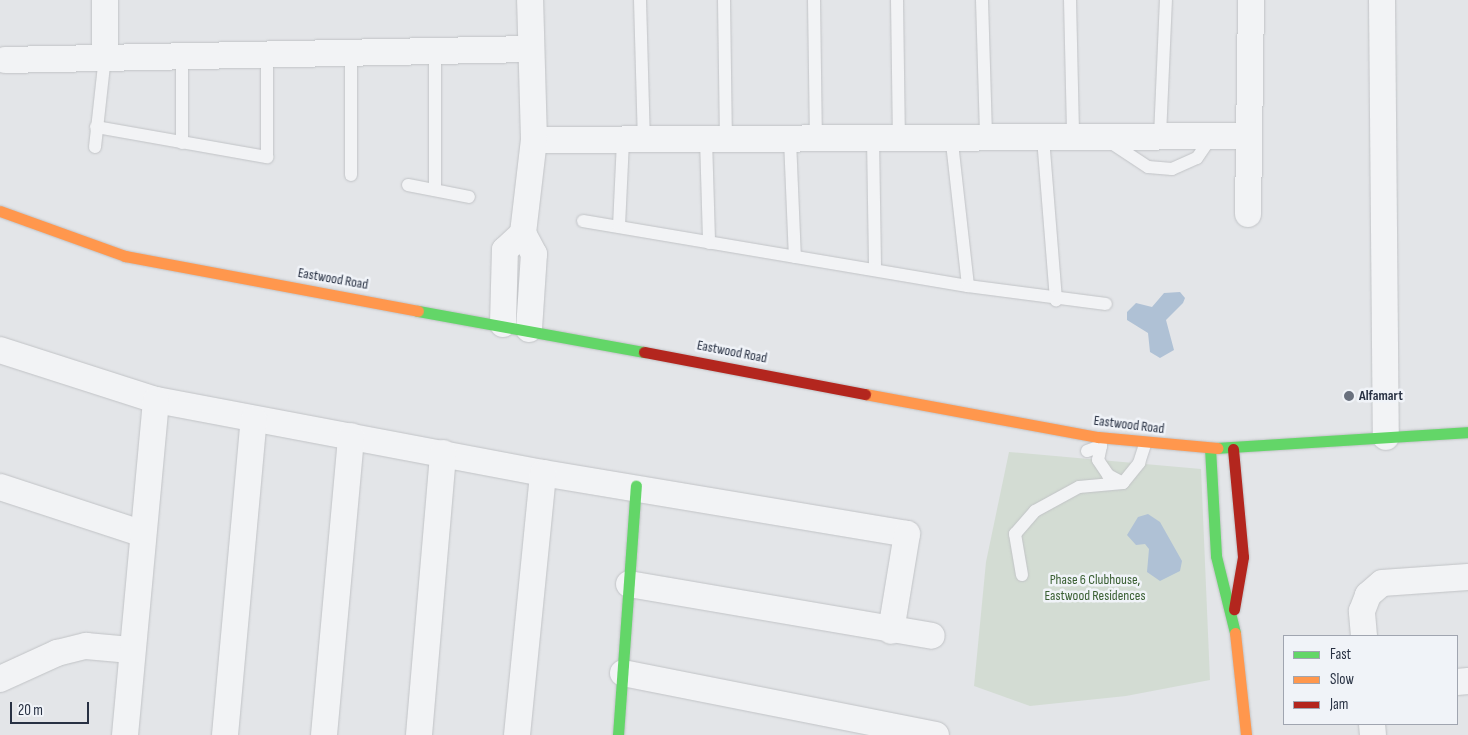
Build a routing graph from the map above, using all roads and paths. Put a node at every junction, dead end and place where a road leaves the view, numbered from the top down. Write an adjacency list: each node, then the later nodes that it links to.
1 (105, 0): 17 (street)
2 (530, 0): 12 (street)
3 (640, 0): 34 (lane)
4 (724, 0): 30 (lane)
5 (814, 0): 31 (lane)
6 (898, 0): 24 (lane)
7 (982, 0): 21 (lane)
8 (1070, 0): 25 (lane)
9 (1166, 0): 22 (lane)
10 (1251, 0): 23 (street)
11 (1382, 0): 59 (street)
12 (529, 49): 13 (street); 32 (street)
13 (435, 51): 15 (street); 39 (lane)
14 (267, 52): 15 (street); 16 (street); 35 (lane)
15 (351, 52): 37 (lane)
16 (182, 53): 17 (street); 35 (lane)
17 (105, 57): 18 (street); 19 (lane)
18 (2, 60)
19 (96, 128): 35 (lane); 36 (lane)
20 (951, 134): 21 (street); 24 (street); 49 (lane)
21 (986, 134): 29 (street)
22 (1160, 136): 26 (street); 27 (street)
23 (1248, 136): 27 (street); 42 (street)
24 (899, 137): 28 (street)
25 (1073, 137): 26 (street); 29 (street)
26 (1103, 137): 27 (lane)
27 (1212, 137)
28 (873, 138): 31 (street); 48 (lane)
29 (1043, 138): 50 (lane)
30 (716, 139): 33 (street); 34 (street); 46 (lane)
31 (816, 139): 33 (street)
32 (534, 140): 34 (street); 45 (street)
33 (790, 140): 47 (lane)
34 (634, 141): 44 (lane)
35 (182, 143)
36 (95, 147)
37 (351, 175)
38 (408, 185): 39 (lane)
39 (435, 190): 40 (lane)
40 (469, 197)
41 (0, 212): 52 (main road, Eastwood Road)
42 (1248, 214)
43 (584, 221): 44 (lane)
44 (619, 226): 46 (lane)
45 (523, 234): 52 (street); 53 (street)
46 (709, 243): 47 (lane)
47 (795, 256): 48 (lane)
48 (875, 270): 49 (lane)
49 (968, 286): 50 (lane)
50 (1056, 300): 51 (lane)
51 (1106, 304)
52 (503, 324): 53 (main road, Eastwood Road)
53 (529, 329): 60 (main road, Eastwood Road)
54 (0, 350): 55 (street)
55 (156, 400): 56 (street); 69 (street)
56 (254, 419): 58 (street); 81 (street)
57 (1468, 432): 59 (main road, Eastwood Road)
58 (351, 436): 64 (street); 82 (street)
59 (1386, 437): 62 (main road, Eastwood Road)
60 (1146, 444): 61 (main road, Eastwood Road); 66 (lane)
61 (1210, 448): 62 (main road, Eastwood Road); 73 (main road)
62 (1233, 449): 73 (main road)
63 (1087, 451): 66 (lane)
64 (443, 454): 65 (street); 83 (street)
65 (543, 473): 67 (street); 84 (street)
66 (1123, 483): 70 (lane)
67 (636, 486): 72 (main road); 74 (street)
68 (0, 487): 69 (street)
69 (141, 533): 77 (street)
70 (1022, 575)
71 (1468, 577): 75 (street)
72 (629, 584): 74 (street); 78 (main road)
73 (1233, 616): 87 (main road)
74 (891, 631): 76 (street)
75 (1364, 635)
76 (932, 636)
77 (131, 650): 79 (street); 80 (street)
78 (623, 673): 85 (main road); 86 (street)
79 (0, 679)
80 (125, 735)
81 (225, 735)
82 (324, 735)
83 (419, 735)
84 (517, 735)
85 (618, 735)
86 (936, 735)
87 (1246, 735)

